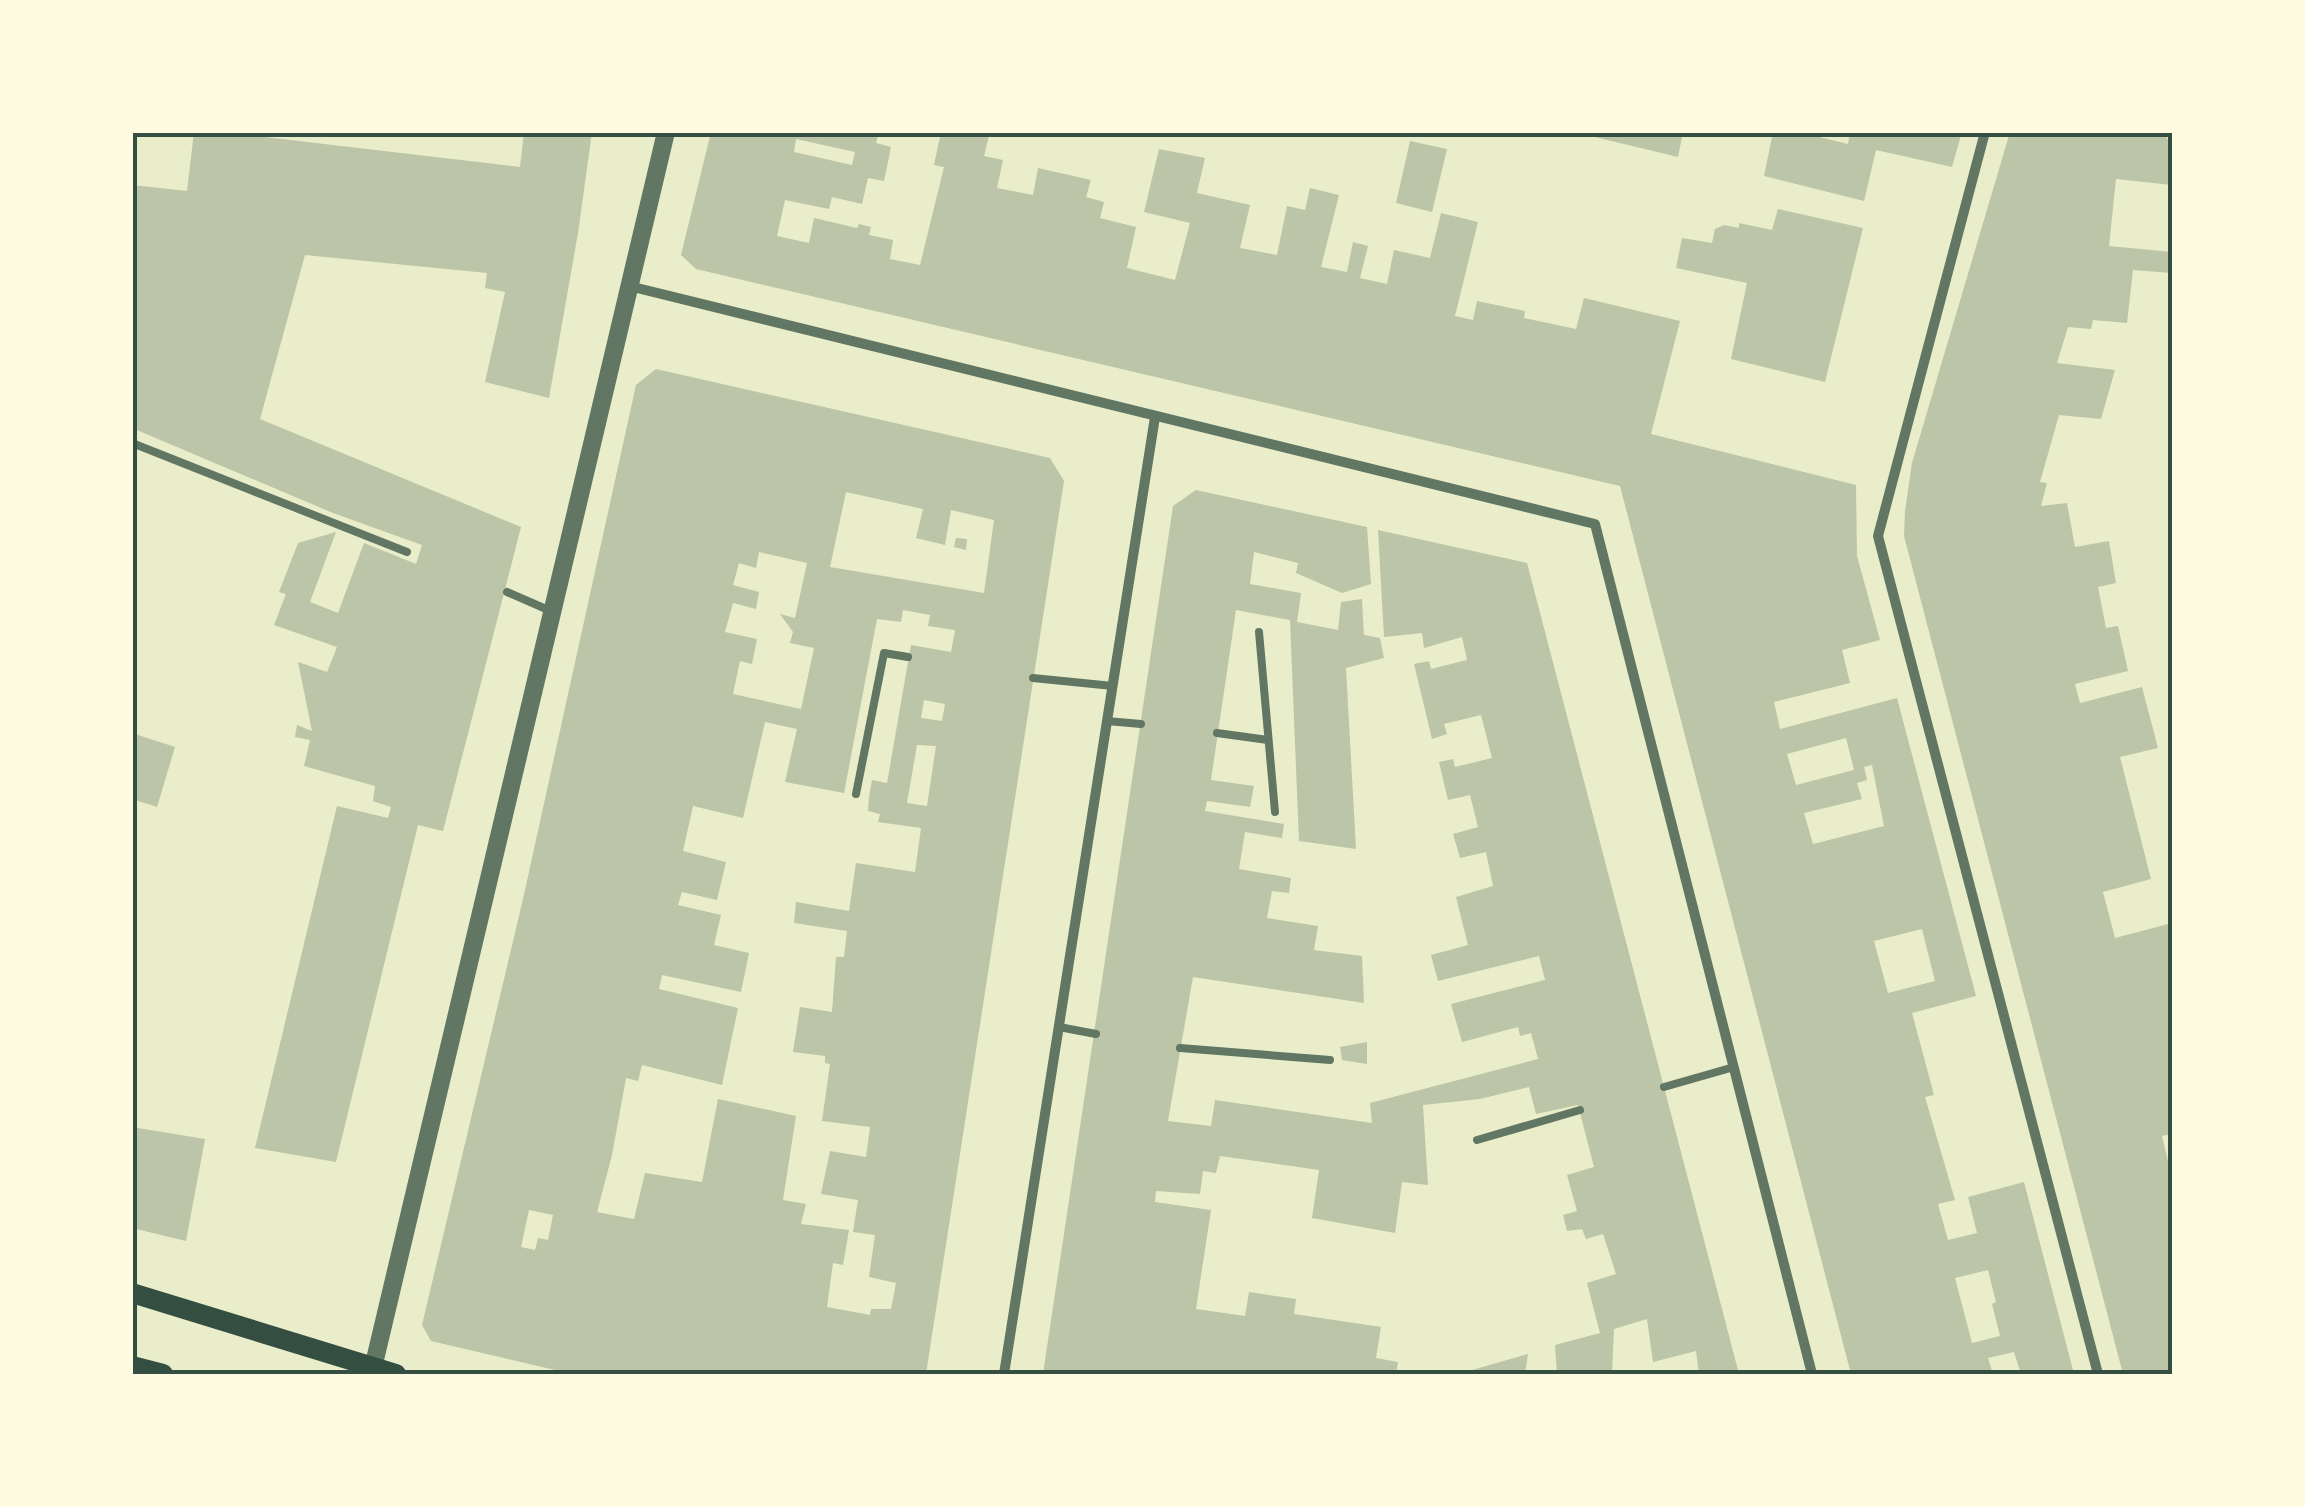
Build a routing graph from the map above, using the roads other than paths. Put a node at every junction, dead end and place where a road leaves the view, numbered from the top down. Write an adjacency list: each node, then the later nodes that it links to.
1 (666, 132): 3 (street)
2 (1985, 132): 34 (street)
3 (629, 286): 4 (street); 8 (street)
4 (1155, 417): 12 (street); 23 (street)
5 (132, 443): 6 (lane)
6 (407, 552)
7 (508, 592): 8 (lane)
8 (553, 612): 29 (street)
9 (1258, 632): 16 (lane)
10 (908, 657): 17 (lane)
11 (1033, 678): 12 (lane)
12 (1113, 686): 13 (street)
13 (1108, 721): 14 (lane); 19 (street)
14 (1142, 724)
15 (1217, 733): 16 (lane)
16 (1268, 740): 18 (lane)
17 (856, 794)
18 (1276, 812)
19 (1059, 1027): 20 (lane); 32 (street)
20 (1096, 1034)
21 (1180, 1048): 22 (lane)
22 (1330, 1060)
23 (1734, 1067): 24 (lane); 33 (street)
24 (1664, 1087)
25 (1580, 1110): 26 (lane)
26 (1477, 1140)
27 (132, 1293): 29 (main road)
28 (132, 1366): 30 (main road)
29 (372, 1371): 31 (main road)
30 (163, 1374)
31 (396, 1374)
32 (1004, 1374)
33 (1812, 1374)
34 (2098, 1374)

